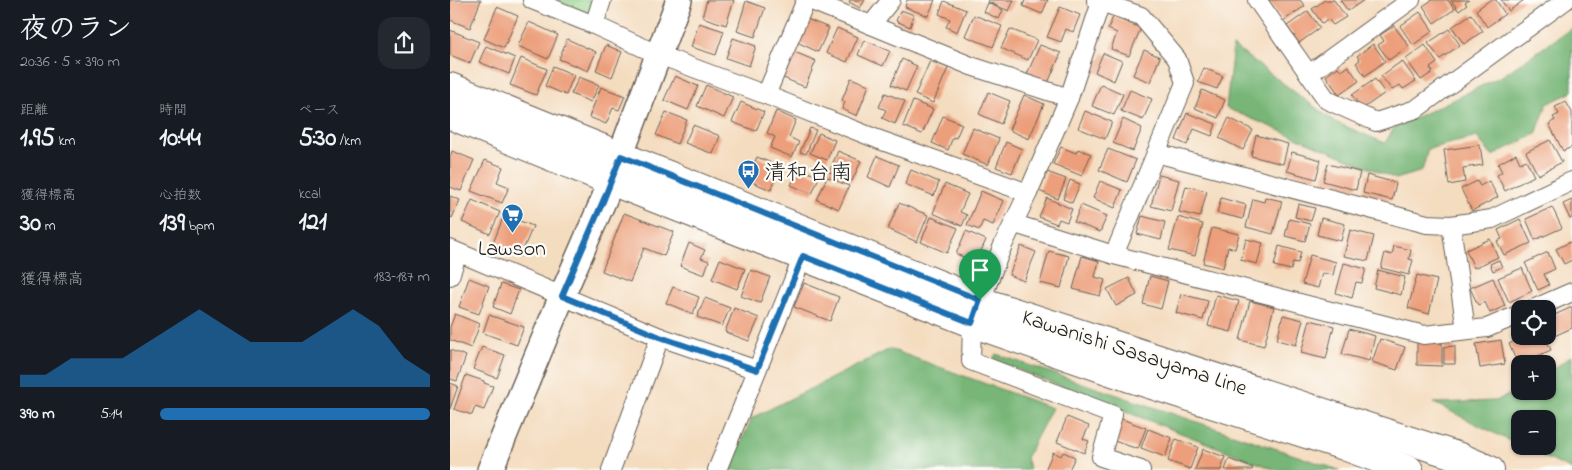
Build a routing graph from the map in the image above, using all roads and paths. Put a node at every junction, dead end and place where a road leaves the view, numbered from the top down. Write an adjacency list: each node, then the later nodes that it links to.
1 (532, 0): 10 (street)
2 (602, 0): 10 (street)
3 (679, 0): 12 (street)
4 (808, 0): 11 (street); 15 (street)
5 (891, 0): 11 (street)
6 (1258, 0): 13 (street)
7 (1411, 0): 13 (street)
8 (1099, 1): 16 (street); 18 (street)
9 (1558, 2): 13 (street)
10 (594, 25): 12 (street)
11 (871, 26): 16 (street)
12 (659, 55): 15 (street); 19 (street)
13 (1309, 74)
14 (450, 88): 19 (main road, Kawanishi Sasayama Line)
15 (766, 95): 21 (street)
16 (1069, 98): 21 (street)
17 (450, 115): 19 (main road, Kawanishi Sasayama Line)
18 (1156, 153): 23 (street); 25 (street)
19 (616, 168): 26 (main road, Kawanishi Sasayama Line); 29 (street); 31 (main road, Kawanishi Sasayama Line)
20 (1572, 181): 23 (street)
21 (1028, 193): 22 (street)
22 (1015, 224): 25 (street); 31 (street)
23 (1451, 226): 33 (street)
24 (454, 251): 27 (street); 29 (street)
25 (1114, 255): 33 (street)
26 (803, 256): 31 (main road, Kawanishi Sasayama Line); 35 (street)
27 (450, 276)
28 (1572, 292): 30 (street)
29 (562, 296): 34 (street); 36 (street)
30 (1554, 300)
31 (976, 312): 39 (street); 40 (main road, Kawanishi Sasayama Line); 41 (main road, Kawanishi Sasayama Line)
32 (1511, 318): 33 (street)
33 (1466, 330)
34 (660, 337): 35 (street); 37 (street)
35 (757, 370): 38 (street)
36 (490, 470)
37 (611, 470)
38 (717, 470)
39 (1142, 470)
40 (1409, 470)
41 (1490, 470)

